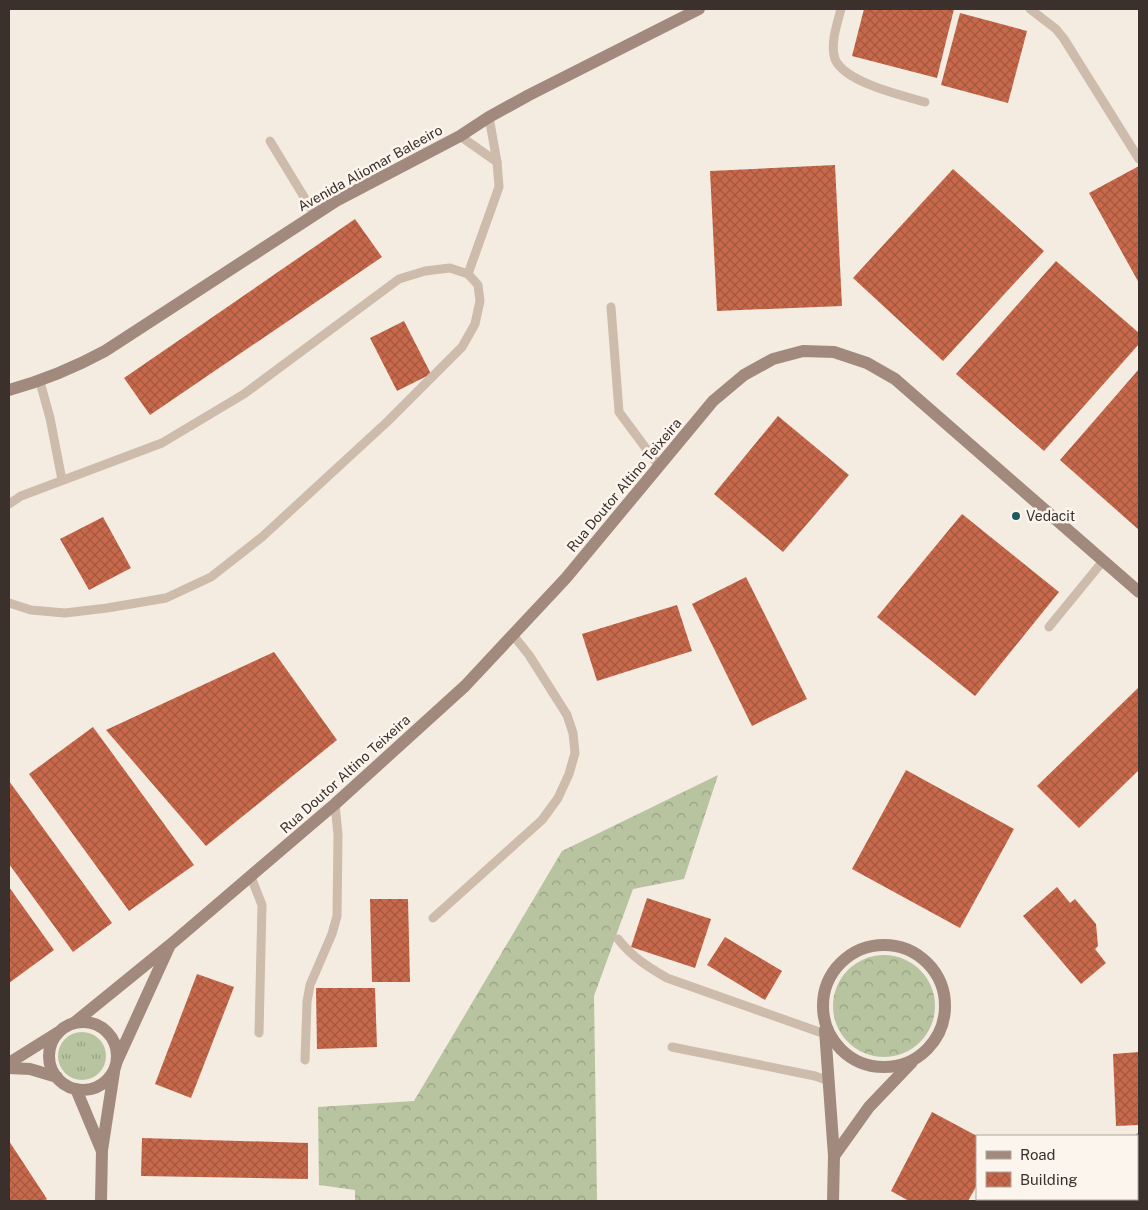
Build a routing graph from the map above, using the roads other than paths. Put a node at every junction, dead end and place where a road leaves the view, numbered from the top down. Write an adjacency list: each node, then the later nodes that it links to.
1 (699, 9): 5 (street, Avenida Aliomar Baleeiro)
2 (841, 9): 4 (lane)
3 (1030, 9): 8 (lane)
4 (925, 102)
5 (489, 117): 6 (street, Avenida Aliomar Baleeiro); 9 (lane)
6 (460, 136): 9 (lane); 10 (street, Avenida Aliomar Baleeiro)
7 (270, 141): 10 (lane)
8 (1139, 160)
9 (497, 162): 11 (lane)
10 (314, 215): 13 (street, Avenida Aliomar Baleeiro)
11 (468, 274): 16 (lane); 20 (lane)
12 (611, 307): 15 (lane)
13 (40, 382): 14 (street, Avenida Aliomar Baleeiro); 16 (lane)
14 (9, 390)
15 (659, 466): 18 (street, Rua Doutor Altino Teixeira); 22 (street, Rua Doutor Altino Teixeira)
16 (62, 480): 17 (lane)
17 (9, 504)
18 (1103, 561): 19 (street, Rua Doutor Altino Teixeira); 21 (lane)
19 (1139, 592)
20 (9, 603)
21 (1049, 627)
22 (513, 635): 23 (street, Rua Doutor Altino Teixeira); 25 (lane)
23 (335, 804): 24 (street, Rua Doutor Altino Teixeira); 34 (lane)
24 (251, 877): 27 (street, Rua Doutor Altino Teixeira); 31 (lane)
25 (433, 918)
26 (618, 940): 29 (lane)
27 (170, 945): 28 (street, Rua Doutor Altino Teixeira); 36 (street, Rua Doutor Altino Teixeira)
28 (74, 1023): 30 (street); 36 (street)
29 (825, 1028): 33 (street); 33 (street); 39 (street)
30 (58, 1033): 35 (street); 38 (street)
31 (259, 1033)
32 (672, 1047): 39 (lane)
33 (915, 1059): 42 (street)
34 (305, 1060)
35 (9, 1063)
36 (115, 1066): 40 (street); 41 (street)
37 (9, 1068): 38 (street)
38 (56, 1077): 40 (street)
39 (829, 1081): 42 (street)
40 (76, 1089): 41 (street)
41 (102, 1150): 43 (street)
42 (834, 1156): 44 (street)
43 (101, 1201)
44 (833, 1201)

